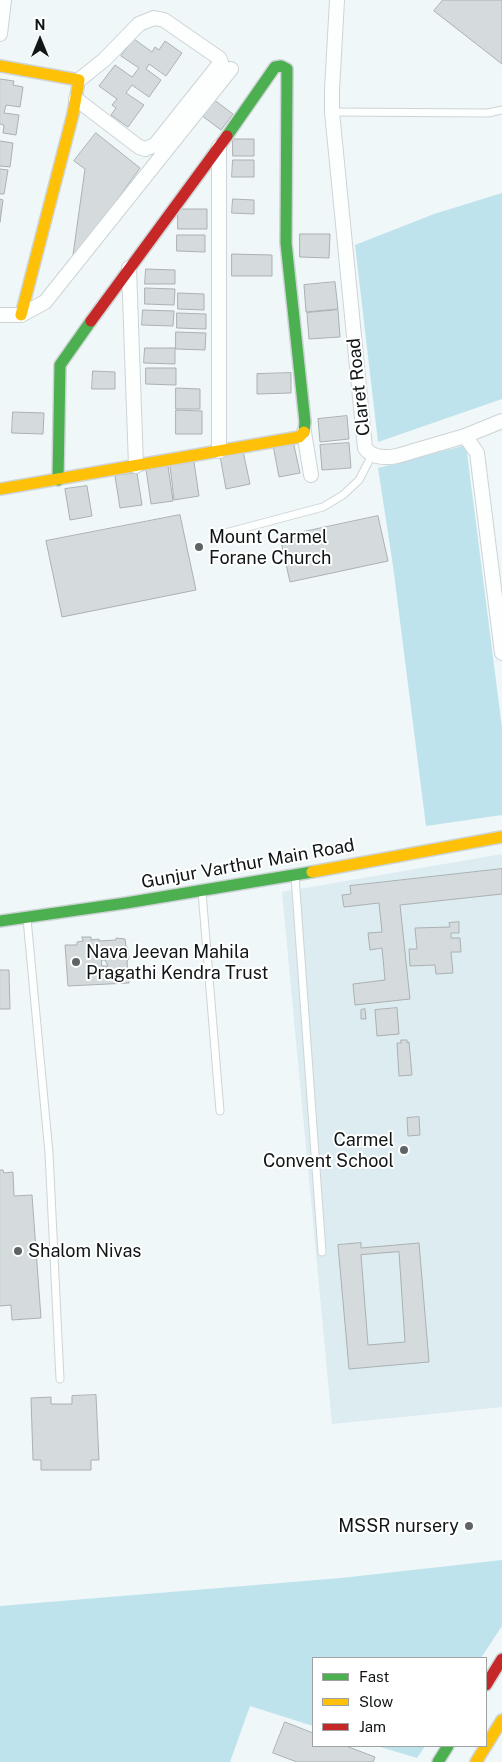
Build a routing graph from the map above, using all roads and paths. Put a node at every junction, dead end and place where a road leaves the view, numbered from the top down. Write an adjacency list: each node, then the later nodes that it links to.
1 (4, 0): 3 (street)
2 (338, 0): 9 (street, Claret Road)
3 (0, 34)
4 (0, 66): 6 (street)
5 (231, 68): 12 (street)
6 (79, 80): 7 (street); 7 (street)
7 (76, 98): 12 (street)
8 (502, 110): 9 (lane)
9 (332, 112): 18 (street, Claret Road)
10 (219, 147): 11 (street); 15 (street); 17 (street)
11 (129, 268): 19 (street); 21 (street)
12 (21, 315): 13 (street)
13 (0, 316)
14 (502, 421): 16 (street, Claret Road)
15 (304, 432): 17 (street); 20 (street)
16 (465, 436): 18 (street, Claret Road); 24 (street)
17 (219, 451): 19 (street)
18 (372, 455): 23 (lane)
19 (136, 466): 21 (street)
20 (310, 475)
21 (58, 480): 22 (street)
22 (0, 489)
23 (214, 536)
24 (502, 653)
25 (502, 837): 26 (street, Gunjur Varthur Main Road)
26 (295, 874): 27 (street, Gunjur Varthur Main Road); 31 (lane)
27 (202, 890): 28 (street, Gunjur Varthur Main Road); 30 (lane)
28 (26, 918): 29 (street, Gunjur Varthur Main Road); 32 (lane)
29 (0, 921)
30 (220, 1111)
31 (322, 1252)
32 (60, 1380)
33 (502, 1659): 34 (street)
34 (487, 1683)
35 (502, 1720): 36 (street)
36 (487, 1744)
37 (447, 1747): 39 (street)
38 (485, 1747): 40 (street)
39 (438, 1762)
40 (476, 1762)

